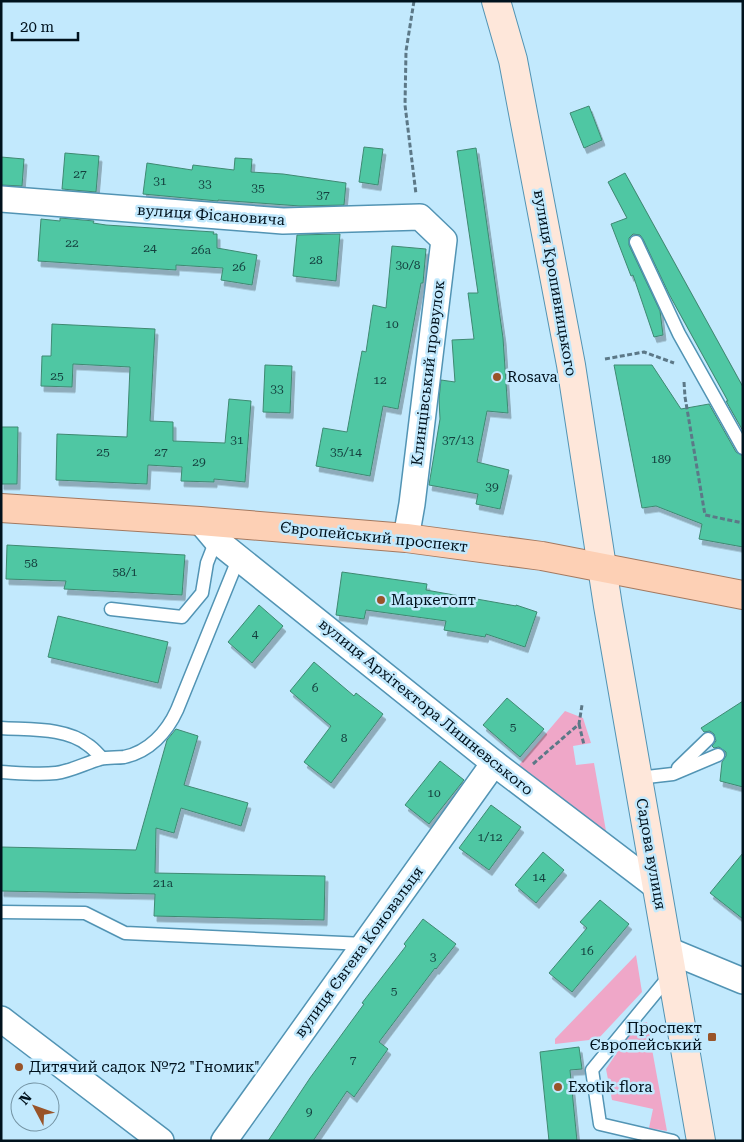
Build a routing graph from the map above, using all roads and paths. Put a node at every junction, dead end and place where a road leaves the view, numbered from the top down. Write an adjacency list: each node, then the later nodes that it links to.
1 (414, 1): 4 (path)
2 (496, 1): 15 (main road, вулиця Кропивницького)
3 (1, 199): 4 (street, вулиця Фісановича)
4 (420, 217): 13 (street, Клинцівський провулок)
5 (636, 242): 9 (lane)
6 (605, 359): 7 (path)
7 (676, 363)
8 (684, 374): 11 (path)
9 (743, 448)
10 (1, 508): 12 (main road, Європейський проспект)
11 (743, 523)
12 (208, 530): 13 (main road, Європейський проспект); 14 (street, вулиця Архітектора Лишневського); 17 (lane)
13 (406, 538): 15 (main road, Європейський проспект)
14 (239, 557): 24 (lane); 25 (street, вулиця Архітектора Лишневського)
15 (602, 567): 16 (main road, Європейський проспект); 28 (main road, Садова вулиця)
16 (743, 595)
17 (111, 609)
18 (582, 706): 19 (path)
19 (579, 724): 22 (path); 25 (path)
20 (1, 728): 24 (lane)
21 (708, 739): 27 (lane)
22 (584, 745)
23 (718, 755): 27 (lane)
24 (102, 758): 26 (lane)
25 (502, 769): 29 (street, вулиця Архітектора Лишневського); 31 (street, вулиця Євгена Коновальця)
26 (1, 772)
27 (673, 774): 28 (lane)
28 (638, 778): 29 (main road, Садова вулиця)
29 (657, 887): 32 (main road, Садова вулиця)
30 (1, 912): 31 (lane)
31 (365, 944): 36 (street, вулиця Євгена Коновальця)
32 (669, 962): 33 (street); 37 (lane); 38 (main road, Садова вулиця)
33 (743, 981)
34 (1, 1019): 35 (street)
35 (161, 1141)
36 (224, 1141)
37 (673, 1141)
38 (701, 1141)

